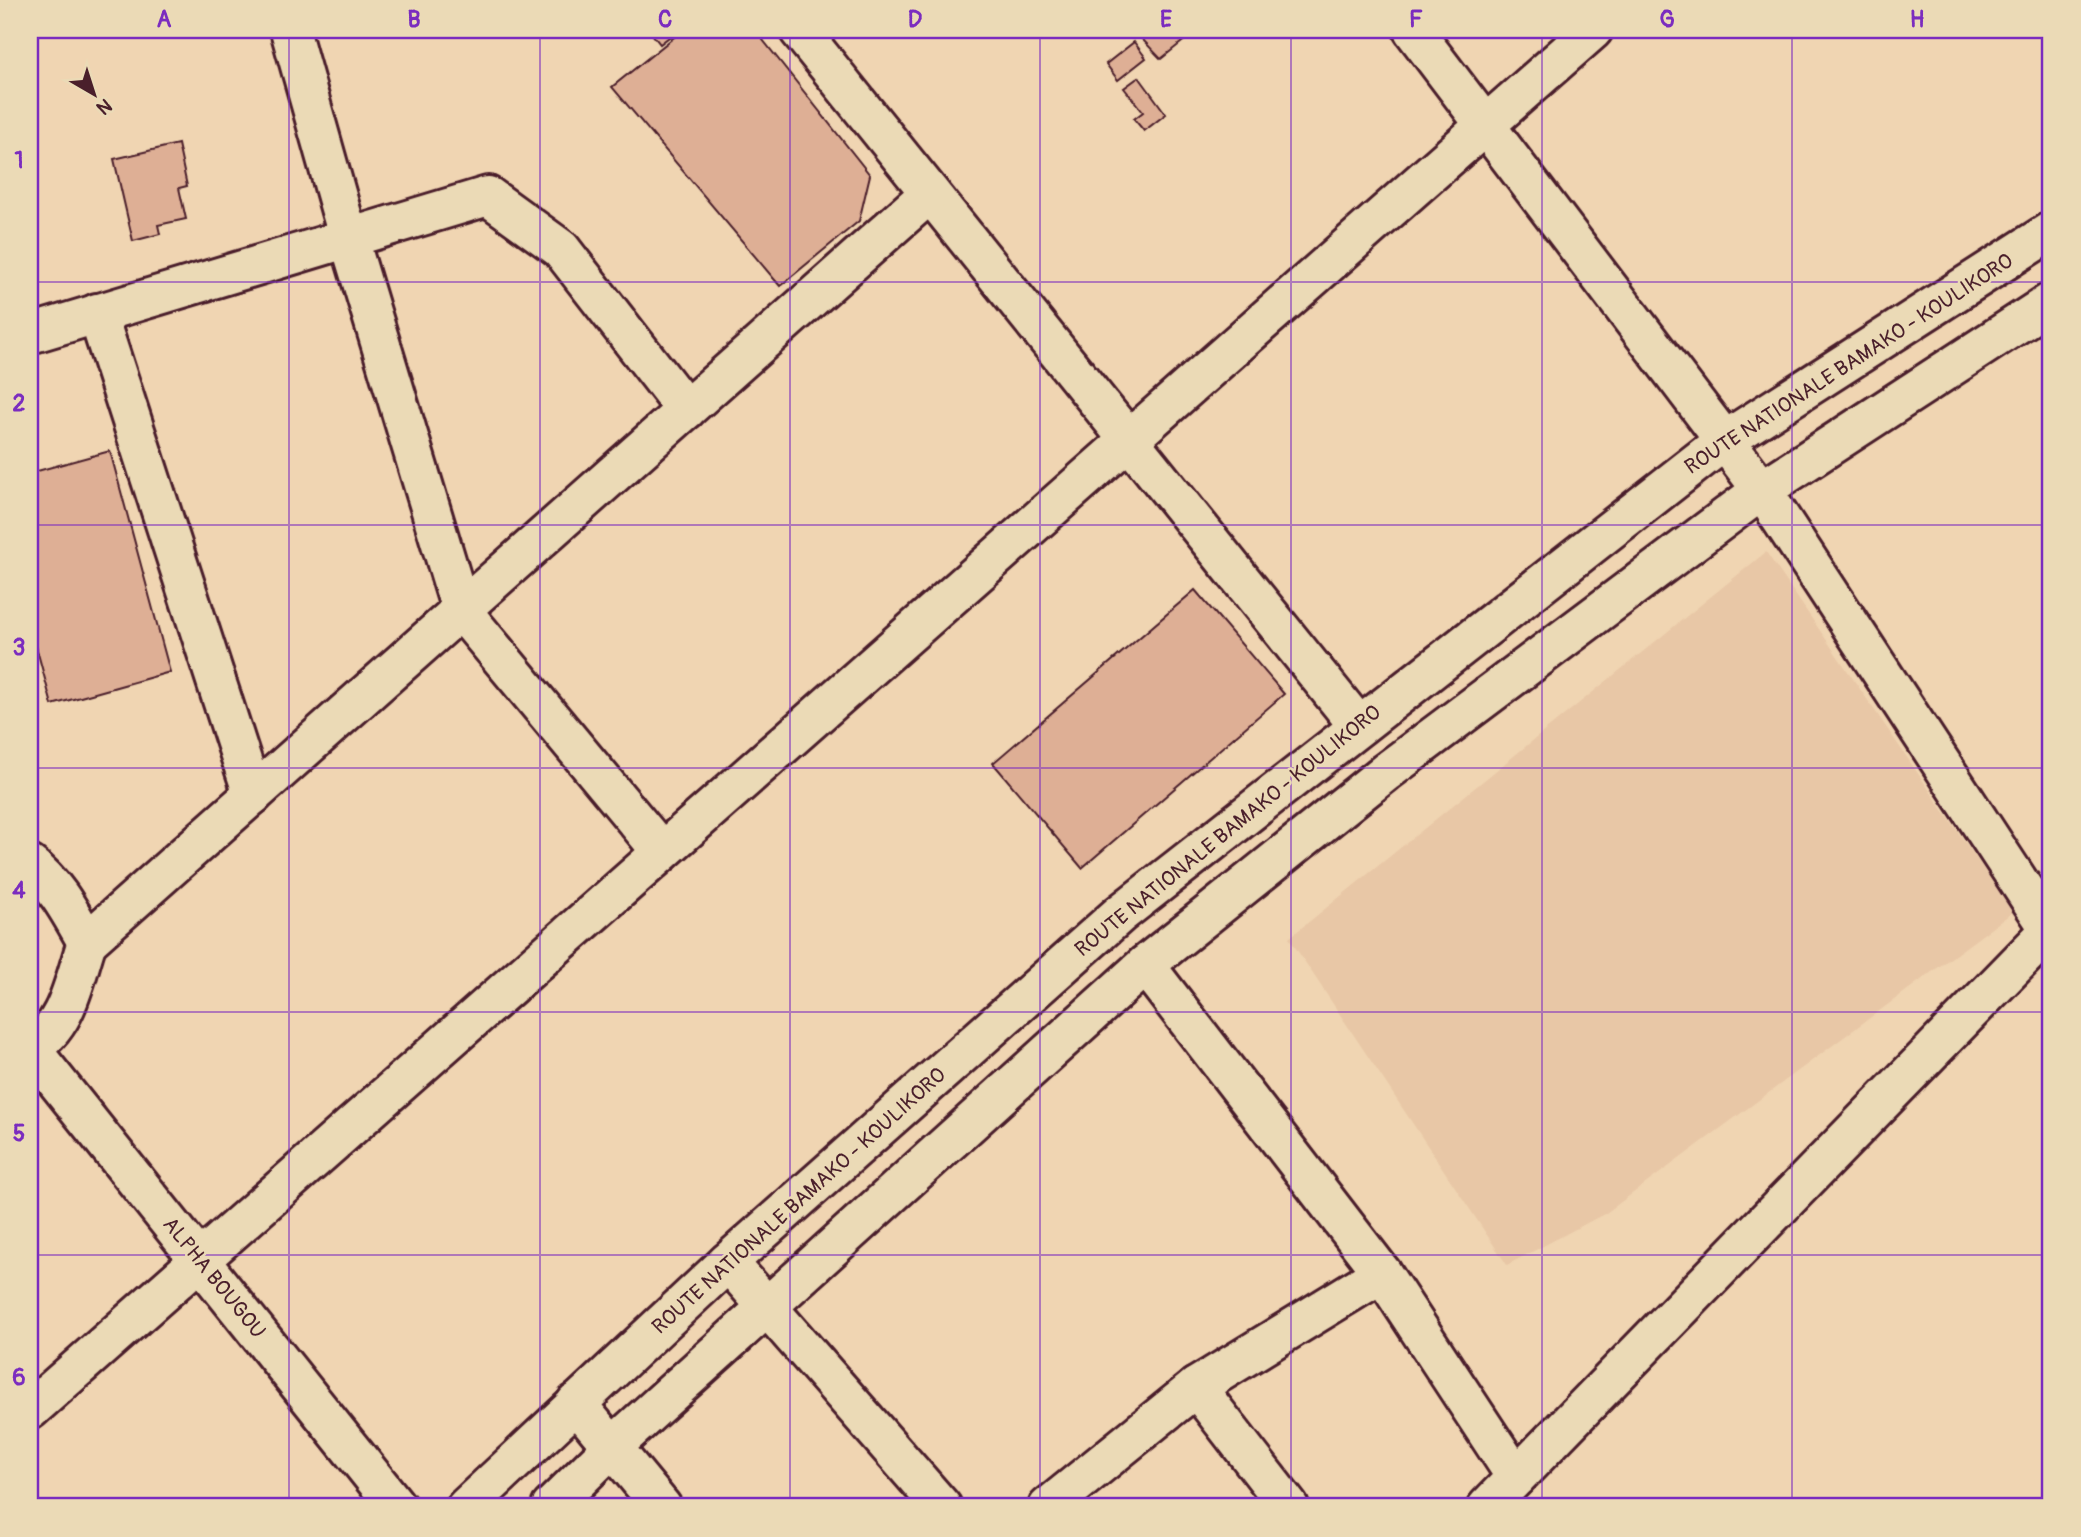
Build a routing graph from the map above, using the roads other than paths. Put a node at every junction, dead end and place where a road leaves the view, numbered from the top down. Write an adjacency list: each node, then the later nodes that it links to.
1 (289, 30): 8 (street)
2 (799, 30): 6 (street)
3 (1413, 30): 5 (street)
4 (1593, 30): 5 (street)
5 (1485, 125): 13 (street); 14 (street)
6 (930, 193): 12 (street); 13 (street)
7 (2051, 231): 14 (street, ROUTE NATIONALE BAMAKO - KOULIKORO)
8 (348, 236): 10 (street); 12 (street); 16 (street)
9 (2051, 302): 15 (street)
10 (97, 313): 11 (street); 18 (street)
11 (30, 334)
12 (687, 410): 16 (street)
13 (1128, 440): 17 (street); 19 (street)
14 (1724, 442): 15 (street); 17 (street, ROUTE NATIONALE BAMAKO - KOULIKORO)
15 (1762, 490): 21 (street); 23 (street)
16 (461, 610): 18 (street); 19 (street)
17 (1358, 725): 26 (street, ROUTE NATIONALE BAMAKO - KOULIKORO)
18 (253, 795): 22 (street)
19 (662, 852): 25 (street)
20 (30, 864): 22 (street)
21 (2051, 930): 33 (street)
22 (87, 942): 24 (street)
23 (1145, 965): 27 (street); 28 (street)
24 (30, 1048): 25 (street, ALPHA BOUGOU)
25 (200, 1260): 31 (street); 34 (street, ALPHA BOUGOU)
26 (729, 1262): 28 (street); 30 (street, ROUTE NATIONALE BAMAKO - KOULIKORO)
27 (1381, 1273): 29 (street); 33 (street)
28 (768, 1306): 32 (street); 38 (street)
29 (1196, 1387): 39 (street); 40 (street)
30 (576, 1403): 32 (street); 35 (street, ROUTE NATIONALE BAMAKO - KOULIKORO)
31 (30, 1410)
32 (612, 1447): 36 (street); 37 (street)
33 (1516, 1477): 41 (street)
34 (397, 1507)
35 (466, 1507)
36 (551, 1507)
37 (662, 1507)
38 (942, 1507)
39 (1048, 1507)
40 (1289, 1507)
41 (1487, 1507)

